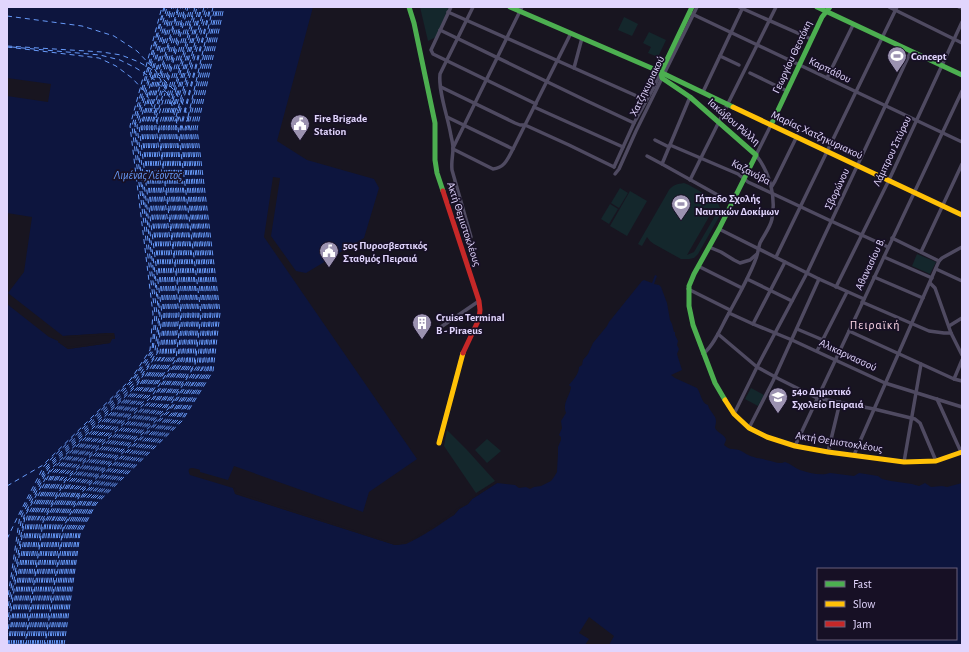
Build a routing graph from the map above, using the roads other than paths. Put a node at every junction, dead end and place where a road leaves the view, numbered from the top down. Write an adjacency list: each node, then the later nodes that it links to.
1 (409, 7): 124 (street, Ακτή Θεμιστοκλέους)
2 (451, 7): 14 (street)
3 (473, 7): 17 (street)
4 (510, 7): 13 (street, Μαρίας Χατζηκυριακού)
5 (692, 7): 16 (street, Χατζηκυριακού)
6 (697, 7): 16 (street, Χατζηκυριακού)
7 (776, 7): 18 (street)
8 (817, 7): 15 (street)
9 (830, 7): 15 (street, Γεωργίου Θεοτόκη)
10 (889, 7): 12 (street)
11 (741, 8): 18 (street); 22 (street)
12 (896, 8): 27 (street); 29 (street)
13 (521, 9): 23 (street, Μαρίας Χατζηκυριακού); 25 (street)
14 (448, 12): 17 (street); 21 (street)
15 (826, 12): 20 (street); 28 (street, Γεωργίου Θεοτόκη)
16 (692, 14): 22 (street, Καρπάθου); 42 (street, Χατζηκυριακού)
17 (467, 20): 24 (street); 25 (street)
18 (769, 20): 28 (street); 31 (street)
19 (962, 22): 29 (street, Λάμπρου Σπύρου)
20 (854, 25): 27 (street); 44 (street)
21 (440, 30): 24 (street); 36 (street)
22 (731, 32): 31 (street, Καρπάθου); 33 (street)
23 (571, 33): 26 (street, Μαρίας Χατζηκυριακού); 35 (street)
24 (458, 38): 34 (street); 36 (street)
25 (507, 38): 34 (street); 35 (street)
26 (582, 38): 40 (street); 42 (street, Μαρίας Χατζηκυριακού)
27 (882, 38): 32 (street); 51 (street)
28 (811, 39): 38 (street, Γεωργίου Θεοτόκη)
29 (954, 39): 30 (street); 39 (street, Λάμπρου Σπύρου)
30 (962, 42)
31 (757, 45): 38 (street, Καρπάθου); 55 (street)
32 (911, 51): 39 (street); 57 (street, Σβορώνου)
33 (720, 56): 37 (street); 50 (street)
34 (498, 57): 45 (street); 46 (street)
35 (557, 60): 40 (street); 46 (street)
36 (446, 61): 45 (street); 47 (street)
37 (740, 65)
38 (799, 65): 44 (street, Καρπάθου); 48 (street, Γεωργίου Θεοτόκη)
39 (942, 66): 43 (street); 59 (street, Λάμπρου Σπύρου)
40 (574, 68): 52 (street)
41 (750, 73): 48 (street)
42 (662, 74): 50 (street, Μαρίας Χατζηκυριακού); 53 (street, Ιακώβου Ράλλη); 61 (street, Χατζηκυριακού); 80 (street, Χατζηκυριακού)
43 (962, 75)
44 (827, 78): 51 (street, Καρπάθου)
45 (486, 80): 54 (street); 56 (street)
46 (547, 81): 56 (street); 61 (street)
47 (441, 87): 54 (street); 58 (street)
48 (787, 91): 64 (street, Γεωργίου Θεοτόκη)
49 (962, 91): 65 (street, Αθανασίου Β.)
50 (702, 92): 55 (street, Μαρίας Χατζηκυριακού)
51 (856, 92): 57 (street, Καρπάθου); 73 (street)
52 (639, 97)
53 (690, 97): 60 (street, Ιακώβου Ράλλη); 69 (street)
54 (475, 104): 62 (street); 63 (street)
55 (728, 104): 60 (street); 64 (street, Μαρίας Χατζηκυριακού)
56 (535, 105): 63 (street); 70 (street)
57 (886, 106): 59 (street, Καρπάθου); 79 (street, Σβορώνου)
58 (447, 117): 62 (street); 71 (street)
59 (916, 121): 65 (street, Καρπάθου); 85 (street, Λάμπρου Σπύρου)
60 (719, 122): 74 (street, Ιακώβου Ράλλη); 76 (street)
61 (634, 123): 70 (street, Χατζηκυριακού)
62 (464, 125): 71 (street); 72 (street)
63 (525, 125): 72 (street); 80 (street)
64 (771, 125): 66 (street, Μαρίας Χατζηκυριακού); 74 (street, Γεωργίου Θεοτόκη)
65 (942, 133): 68 (street, Καρπάθου); 87 (street, Αθανασίου Β.)
66 (797, 136): 73 (street, Μαρίας Χατζηκυριακού); 86 (street)
67 (655, 140): 69 (street, Καζανόβα)
68 (962, 142)
69 (670, 146): 76 (street, Καζανόβα); 77 (street)
70 (623, 147): 80 (street, Χατζηκυριακού)
71 (453, 149): 72 (street); 96 (street)
72 (513, 149)
73 (828, 151): 79 (street, Μαρίας Χατζηκυριακού); 91 (street)
74 (756, 155): 83 (street, Γεωργίου Θεοτόκη); 86 (street, Ιακώβου Ράλλη)
75 (647, 156): 77 (street)
76 (701, 157): 83 (street, Καζανόβα); 84 (street)
77 (662, 164): 84 (street)
78 (962, 164): 81 (street)
79 (858, 165): 85 (street, Μαρίας Χατζηκυριακού); 93 (street, Σβορώνου)
80 (614, 168)
81 (957, 175): 82 (street); 90 (street)
82 (962, 177)
83 (744, 179): 88 (street, Καζανόβα); 89 (street, Γεωργίου Θεοτόκη)
84 (690, 180): 89 (street)
85 (889, 180): 87 (street, Μαρίας Χατζηκυριακού); 95 (street, Λάμπρου Σπύρου)
86 (772, 186): 88 (street, Ιακώβου Ράλλη)
87 (914, 192): 90 (street, Μαρίας Χατζηκυριακού); 97 (street, Αθανασίου Β.)
88 (772, 193): 91 (street, Καζανόβα); 101 (street, Ιακώβου Ράλλη)
89 (732, 204): 94 (street, Γεωργίου Θεοτόκη)
90 (943, 206): 92 (street, Μαρίας Χατζηκυριακού); 102 (street)
91 (801, 207): 93 (street, Καζανόβα); 104 (street)
92 (962, 215)
93 (831, 221): 95 (street, Καζανόβα); 110 (street, Σβορώνου)
94 (719, 229): 99 (street, Γεωργίου Θεοτόκη); 101 (street)
95 (862, 235): 98 (street, Καζανόβα); 117 (street, Λάμπρου Σπύρου)
96 (471, 237)
97 (892, 238): 98 (street, Αθανασίου Β.); 102 (street)
98 (888, 246): 105 (street, Αθανασίου Β.)
99 (709, 247): 103 (street); 108 (street, Γεωργίου Θεοτόκη)
100 (962, 247): 106 (street)
101 (758, 248): 103 (street); 104 (street)
102 (921, 252): 106 (street)
103 (758, 254): 112 (street)
104 (776, 257): 107 (street)
105 (884, 257): 111 (street, Αθανασίου Β.); 113 (street)
106 (939, 261): 109 (street)
107 (785, 262): 110 (street); 120 (street)
108 (698, 266): 118 (street); 119 (street, Γεωργίου Θεοτόκη)
109 (936, 269): 113 (street); 115 (street)
110 (807, 273): 114 (street); 125 (street, Σβορώνου)
111 (874, 277): 122 (street); 123 (street, Αθανασίου Β.)
112 (747, 278): 118 (street); 120 (street)
113 (932, 278): 116 (street)
114 (819, 279): 117 (street); 132 (street)
115 (962, 281)
116 (930, 283): 122 (street); 130 (street)
117 (836, 287): 121 (street)
118 (742, 288): 126 (street)
119 (688, 289): 126 (street, Αλικαρνασσού); 141 (street, Ακτή Θεμιστοκλέους)
120 (770, 290): 125 (street); 128 (street)
121 (847, 292): 123 (street); 138 (street)
122 (923, 298): 129 (street)
123 (863, 300): 129 (street); 133 (street, Αθανασίου Β.)
124 (479, 301): 131 (street); 160 (street, Ακτή Θεμιστοκλέους)
125 (792, 301): 134 (street, Σβορώνου)
126 (730, 312): 128 (street, Αλικαρνασσού); 136 (street)
127 (962, 318): 130 (street)
128 (753, 324): 134 (street, Αλικαρνασσού)
129 (912, 324): 135 (street); 140 (street)
130 (949, 326): 135 (street)
131 (438, 329)
132 (797, 329): 137 (street); 138 (street)
133 (849, 331): 140 (street); 143 (street, Αθανασίου Β.)
134 (775, 333): 137 (street, Αλικαρνασσού); 146 (street, Σβορώνου)
135 (951, 333): 142 (street)
136 (718, 334): 141 (street); 146 (street)
137 (792, 340): 139 (street, Αλικαρνασσού); 147 (street)
138 (823, 340): 139 (street)
139 (817, 351): 143 (street, Αλικαρνασσού)
140 (899, 353): 145 (street); 150 (street)
141 (703, 354): 157 (street, Ακτή Θεμιστοκλέους)
142 (962, 355)
143 (835, 360): 150 (street, Αλικαρνασσού); 152 (street, Αθανασίου Β.)
144 (962, 360): 148 (street)
145 (922, 364): 148 (street); 151 (street)
146 (757, 367): 147 (street); 157 (street, Σβορώνου)
147 (775, 377): 152 (street); 159 (street)
148 (954, 379): 149 (street)
149 (962, 381)
150 (885, 383): 151 (street, Αλικαρνασσού); 156 (street)
151 (916, 393): 153 (street, Αλικαρνασσού); 158 (street)
152 (817, 398): 154 (street); 161 (street, Αθανασίου Β.)
153 (937, 399): 155 (street, Αλικαρνασσού); 163 (street)
154 (840, 402): 156 (street); 162 (street)
155 (962, 407)
156 (874, 409): 158 (street); 164 (street)
157 (734, 414): 159 (street, Ακτή Θεμιστοκλέους)
158 (912, 419): 165 (street); 166 (street)
159 (749, 428): 161 (street, Ακτή Θεμιστοκλέους)
160 (439, 443)
161 (795, 446): 162 (street, Ακτή Θεμιστοκλέους)
162 (828, 452): 164 (street, Ακτή Θεμιστοκλέους)
163 (962, 452): 165 (street, Ακτή Θεμιστοκλέους)
164 (854, 455): 166 (street, Ακτή Θεμιστοκλέους)
165 (936, 461): 166 (street, Ακτή Θεμιστοκλέους)
166 (904, 462)

